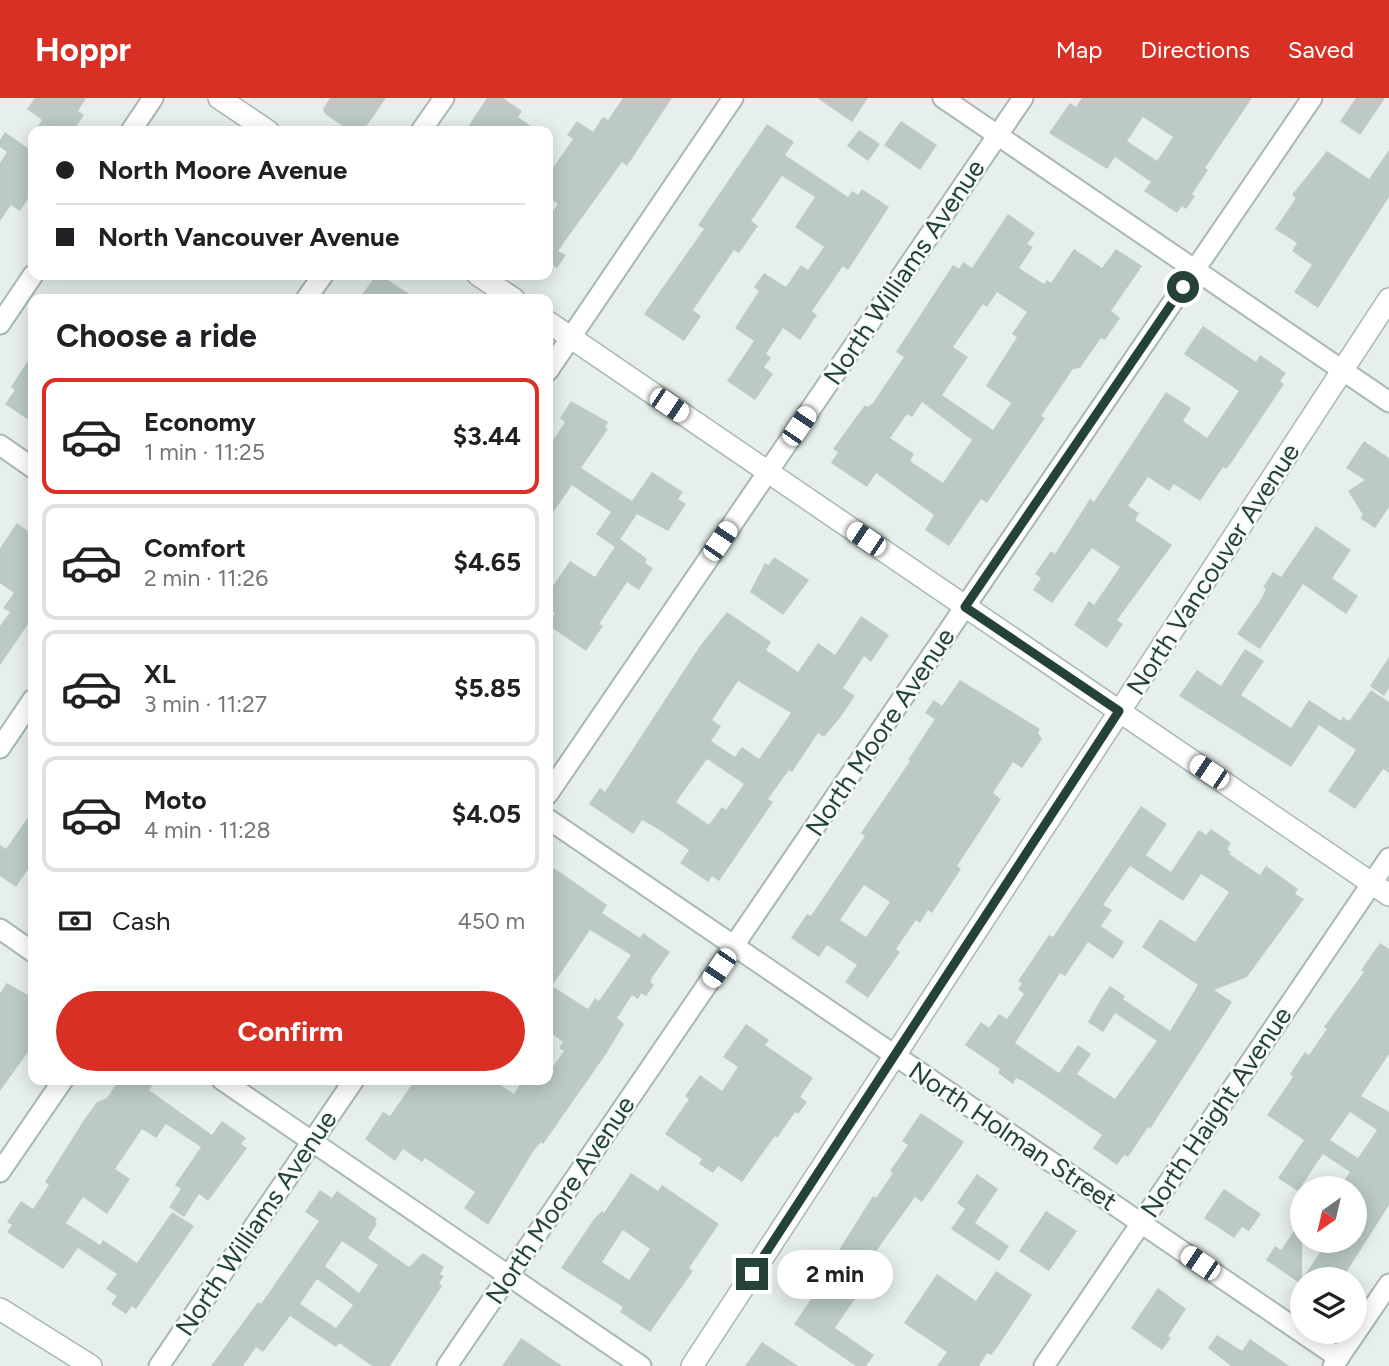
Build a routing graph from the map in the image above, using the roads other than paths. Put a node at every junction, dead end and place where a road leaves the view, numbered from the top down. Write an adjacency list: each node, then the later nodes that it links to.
1 (153, 98): 8 (street)
2 (219, 98): 9 (street)
3 (444, 98): 10 (street)
4 (733, 98): 19 (street)
5 (943, 98): 11 (street)
6 (1023, 98): 11 (street, North Williams Avenue)
7 (1312, 98): 12 (street, North Moore Avenue)
8 (134, 126)
9 (261, 126)
10 (424, 126)
11 (997, 135): 12 (street); 25 (street, North Williams Avenue)
12 (1195, 270): 21 (street); 26 (street, North Moore Avenue)
13 (30, 280): 17 (street)
14 (486, 280): 15 (street)
15 (506, 294)
16 (1389, 299): 21 (street, North Vancouver Avenue)
17 (0, 324)
18 (553, 325): 19 (street)
19 (571, 338): 20 (street); 25 (street)
20 (553, 364)
21 (1342, 370): 22 (street); 28 (street, North Vancouver Avenue)
22 (1389, 402)
23 (0, 445): 24 (street)
24 (28, 465)
25 (767, 471): 26 (street); 30 (street, North Williams Avenue)
26 (965, 607): 28 (street); 35 (street, North Moore Avenue)
27 (28, 706): 29 (street)
28 (1119, 711): 33 (street); 37 (street, North Vancouver Avenue)
29 (0, 748)
30 (553, 787)
31 (553, 822): 35 (street, North Holman Street)
32 (1389, 858): 33 (street, North Haight Avenue)
33 (1380, 889): 43 (street, North Haight Avenue)
34 (0, 929): 36 (street)
35 (735, 946): 37 (street, North Holman Street); 44 (street, North Moore Avenue)
36 (28, 949)
37 (894, 1055): 43 (street, North Holman Street); 52 (street, North Vancouver Avenue)
38 (60, 1085): 42 (street)
39 (229, 1085): 41 (street)
40 (351, 1085): 41 (street, North Williams Avenue)
41 (312, 1141): 44 (street); 49 (street, North Williams Avenue)
42 (0, 1172)
43 (1141, 1223): 47 (street, North Holman Street); 53 (street, North Haight Avenue)
44 (508, 1276): 50 (street, North Moore Avenue); 51 (street)
45 (1389, 1284): 47 (street)
46 (0, 1308): 48 (street)
47 (1336, 1362)
48 (91, 1366)
49 (159, 1366)
50 (447, 1366)
51 (641, 1366)
52 (692, 1366)
53 (1044, 1366)

